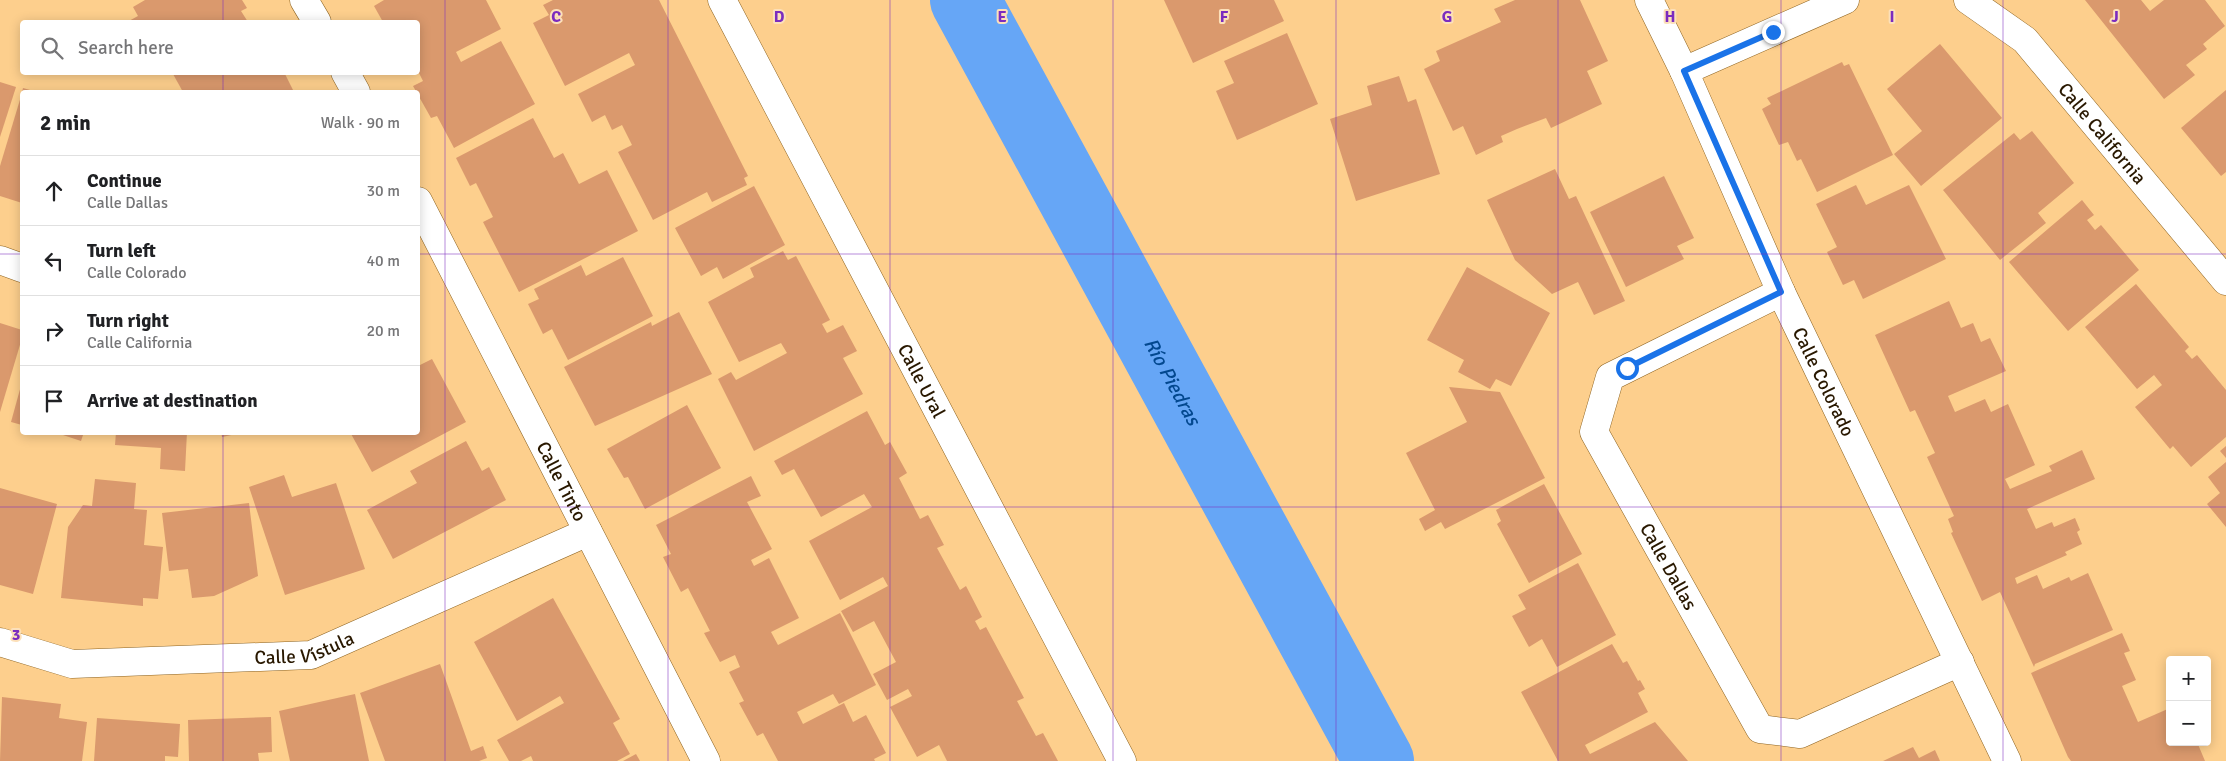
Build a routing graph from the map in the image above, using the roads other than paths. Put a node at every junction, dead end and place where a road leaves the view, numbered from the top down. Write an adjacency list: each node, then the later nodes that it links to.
1 (304, 0): 6 (street)
2 (722, 0): 19 (street, Calle Ural)
3 (1649, 0): 7 (street, Calle Colorado)
4 (1845, 0): 7 (street)
5 (1968, 0): 13 (street, Calle California)
6 (316, 20)
7 (1684, 71): 14 (street, Calle Colorado)
8 (347, 75): 9 (street)
9 (355, 90)
10 (420, 207): 15 (street, Calle Tinto)
11 (0, 260): 12 (street)
12 (20, 267)
13 (2226, 280)
14 (1781, 292): 17 (street, Calle Colorado); 17 (street, Calle Dallas)
15 (588, 532): 16 (street, Calle Vístula); 18 (street, Calle Tinto)
16 (0, 642)
17 (1960, 662): 20 (street, Calle Colorado)
18 (706, 761)
19 (1122, 761)
20 (2007, 761)

